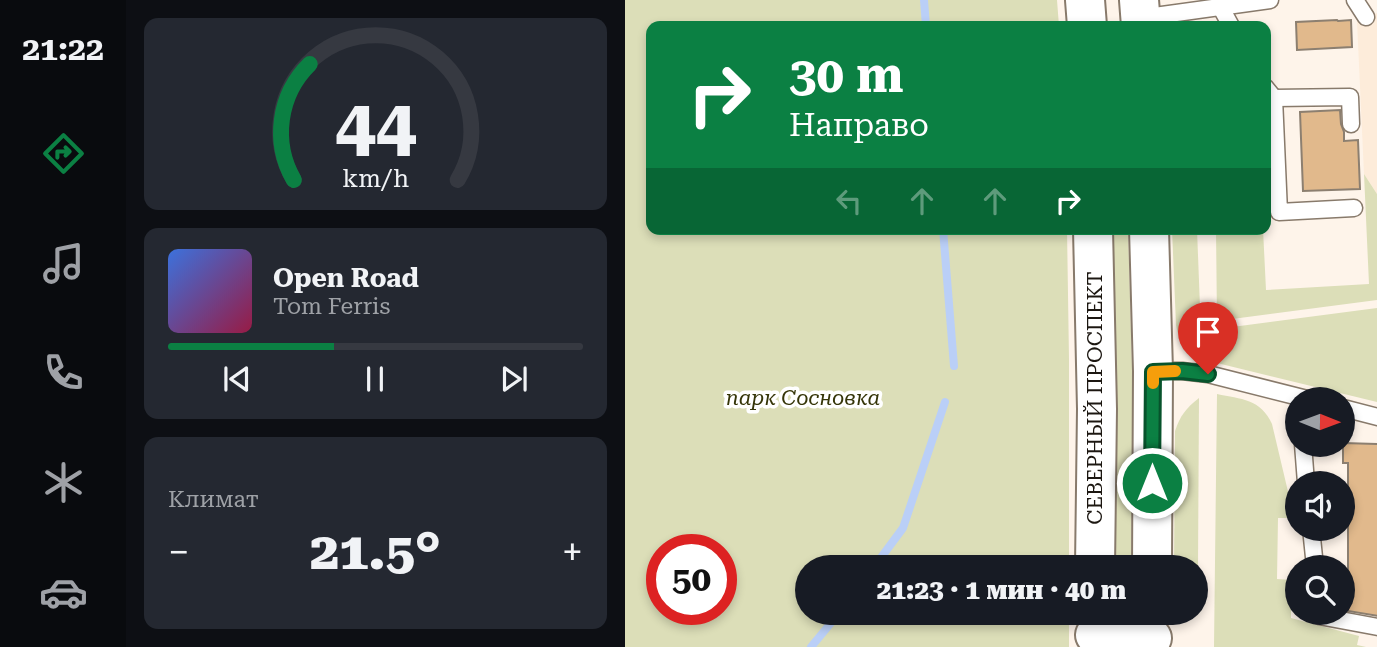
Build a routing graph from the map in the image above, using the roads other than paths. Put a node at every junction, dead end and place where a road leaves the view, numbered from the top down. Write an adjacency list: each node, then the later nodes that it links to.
1 (1085, 0): 7 (main road)
2 (1270, 0): 4 (lane)
3 (1355, 0): 6 (lane)
4 (1220, 6): 5 (lane); 8 (lane)
5 (1140, 15)
6 (1366, 17)
7 (1087, 21)
8 (1228, 21)
9 (1271, 93): 11 (lane)
10 (1271, 106): 12 (lane)
11 (1351, 124)
12 (1354, 208)
13 (1093, 235): 19 (main road, СЕВЕРНЫЙ ПРОСПЕКТ)
14 (1149, 235): 15 (main road)
15 (1153, 372): 16 (lane); 20 (main road)
16 (1285, 394)
17 (1355, 411): 18 (lane)
18 (1377, 417)
19 (1095, 555)
20 (1152, 555)
21 (1355, 623): 22 (lane)
22 (1377, 627)
23 (1095, 632): 24 (main road)
24 (1152, 632)

